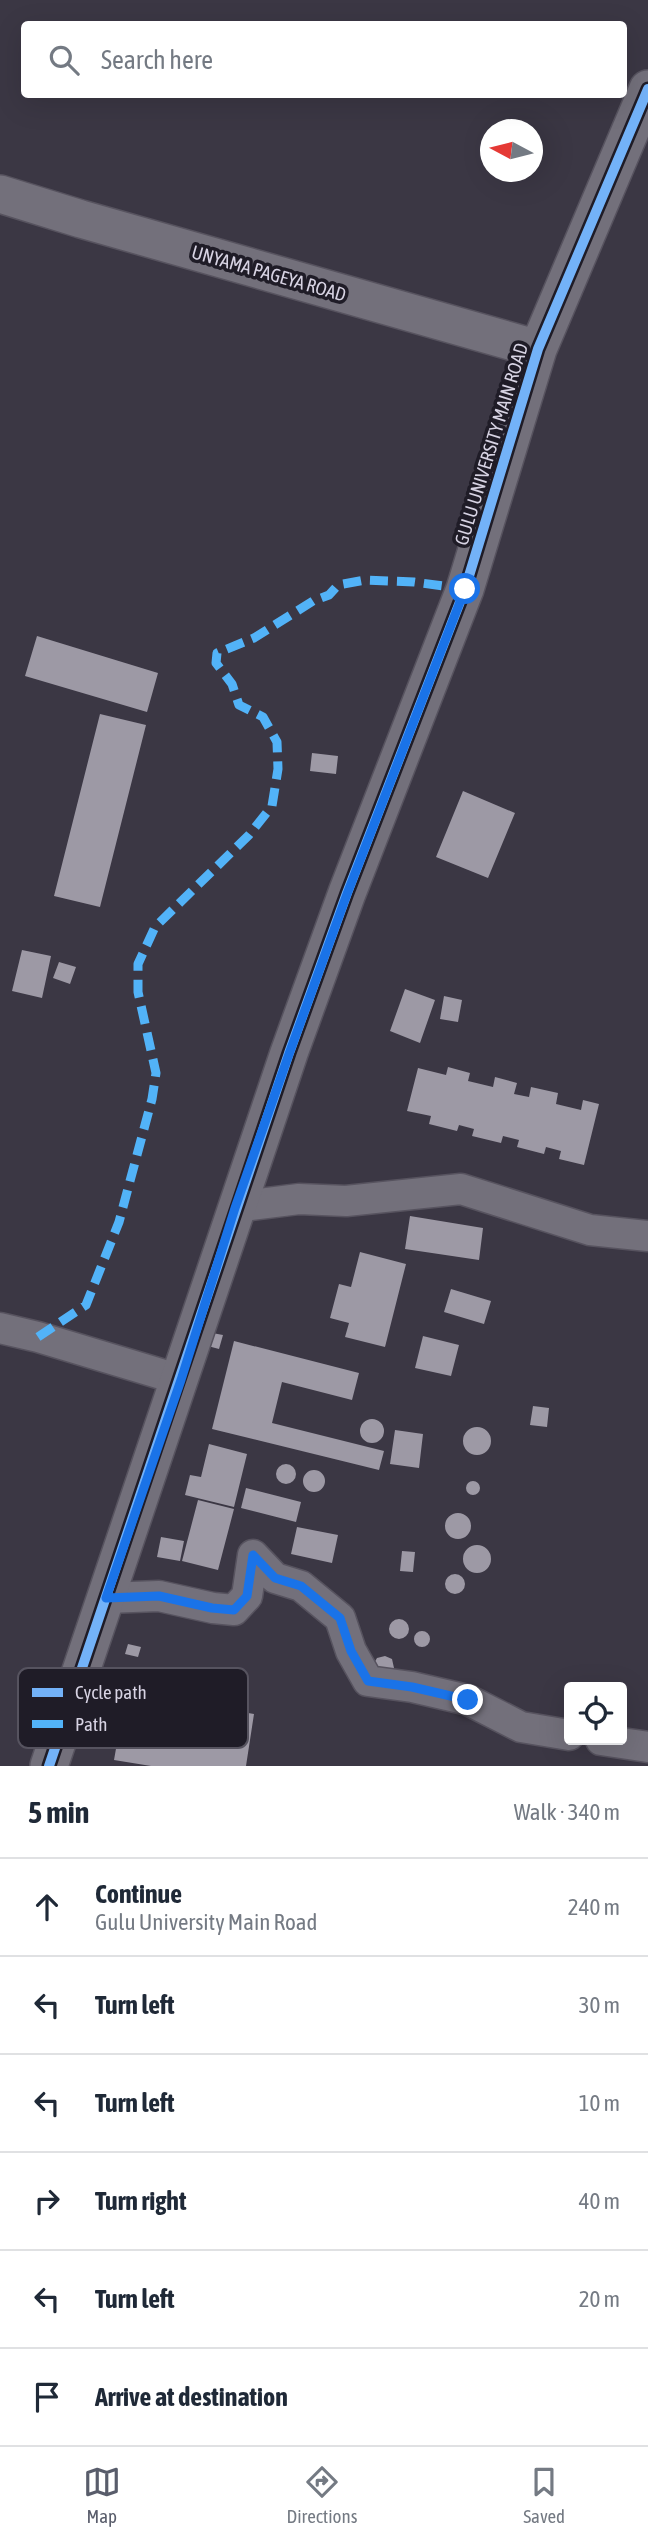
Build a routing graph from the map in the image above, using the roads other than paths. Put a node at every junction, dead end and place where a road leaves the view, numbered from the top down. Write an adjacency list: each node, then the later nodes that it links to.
1 (648, 89): 3 (street, GULU UNIVERSITY MAIN ROAD)
2 (0, 194): 3 (street, UNYAMA PAGEYA ROAD)
3 (538, 349): 4 (street, GULU UNIVERSITY MAIN ROAD)
4 (235, 1208): 5 (street); 7 (street, GULU UNIVERSITY MAIN ROAD)
5 (648, 1236)
6 (0, 1328): 7 (street)
7 (181, 1380): 8 (street, GULU UNIVERSITY MAIN ROAD)
8 (106, 1598): 9 (street, GULU UNIVERSITY MAIN ROAD); 10 (street)
9 (82, 1668)
10 (564, 1734)
11 (627, 1744): 12 (street)
12 (648, 1747)
13 (55, 1748): 14 (street, GULU UNIVERSITY MAIN ROAD)
14 (49, 1766)

